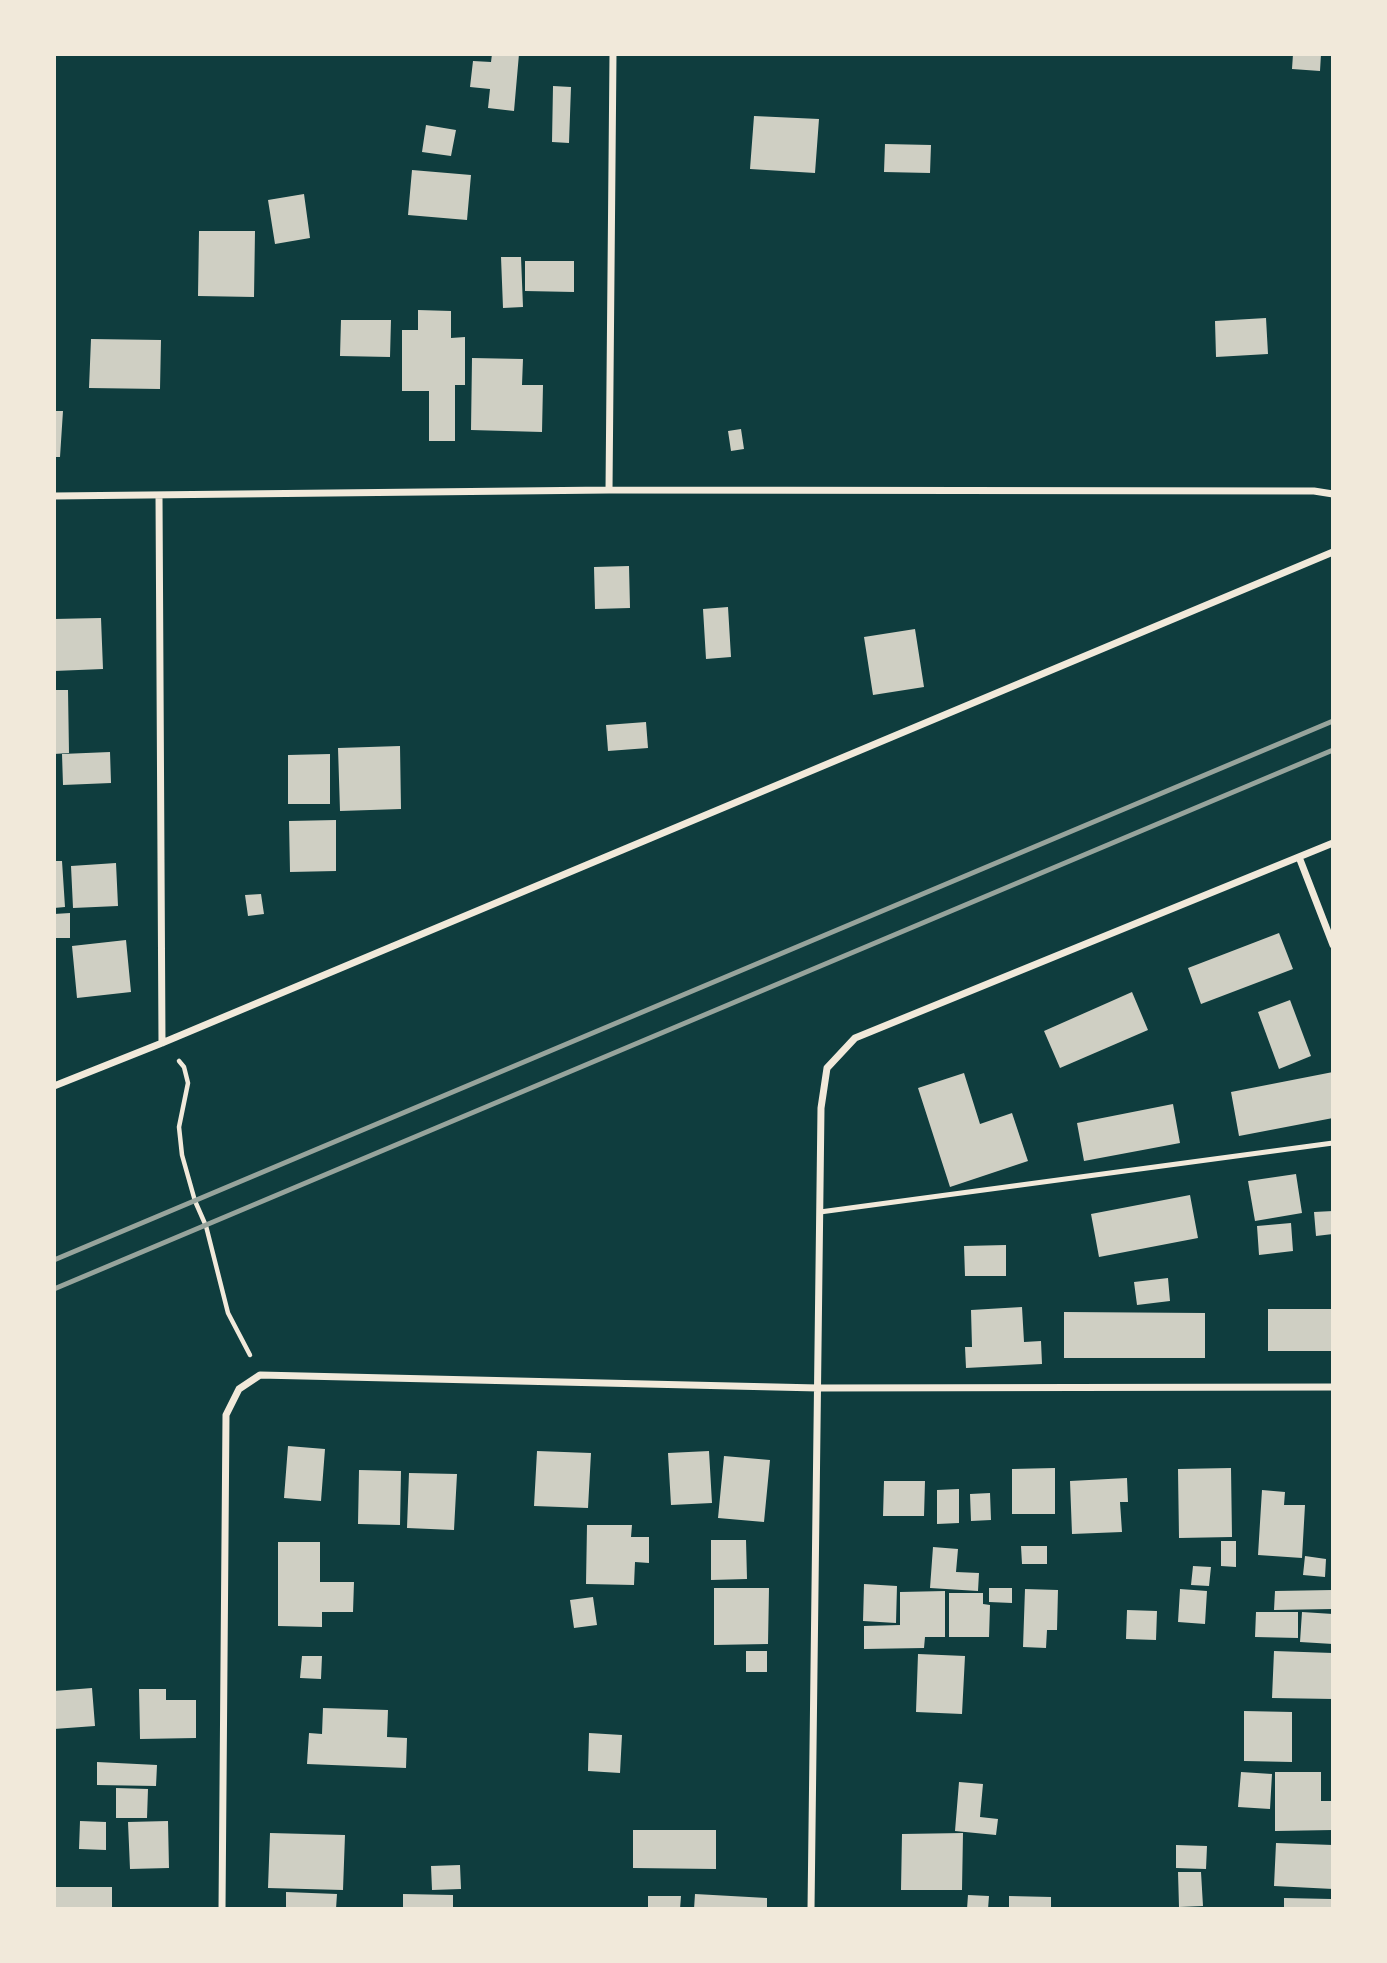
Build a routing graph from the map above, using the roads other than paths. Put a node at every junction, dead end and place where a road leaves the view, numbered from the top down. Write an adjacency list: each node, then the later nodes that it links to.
1 (613, 54): 2 (street)
2 (609, 490): 3 (street); 5 (street)
3 (1333, 494)
4 (54, 495): 5 (street)
5 (159, 495): 10 (street)
6 (1333, 552): 10 (street)
7 (1333, 843): 8 (street)
8 (1299, 857): 9 (street); 13 (street)
9 (1333, 945)
10 (162, 1043): 11 (street)
11 (54, 1086)
12 (1333, 1143): 13 (lane)
13 (820, 1212): 15 (street)
14 (1333, 1387): 15 (street)
15 (818, 1388): 16 (street); 17 (street)
16 (222, 1909)
17 (811, 1909)

